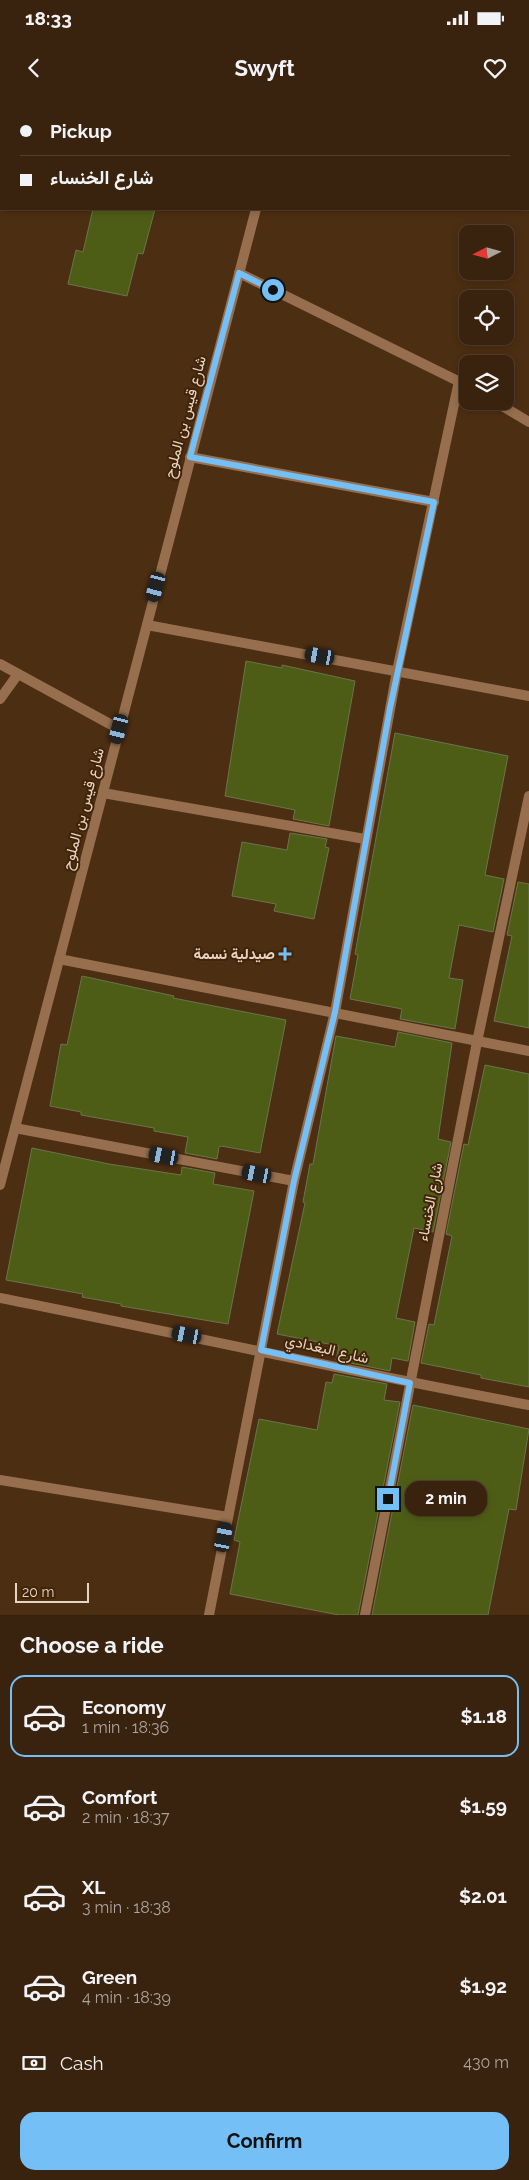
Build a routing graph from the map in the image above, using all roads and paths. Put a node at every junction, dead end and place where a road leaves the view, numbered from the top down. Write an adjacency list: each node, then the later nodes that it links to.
1 (256, 210): 2 (street, شارع قيس بن الملوح)
2 (239, 273): 3 (street); 7 (street, شارع قيس بن الملوح)
3 (459, 382)
4 (459, 400): 8 (street)
5 (509, 410): 6 (street)
6 (529, 422)
7 (190, 457): 8 (street); 9 (street, شارع قيس بن الملوح)
8 (434, 502): 11 (street)
9 (147, 624): 11 (street); 15 (street, شارع قيس بن الملوح)
10 (0, 664): 12 (street)
11 (397, 671): 13 (street); 18 (street)
12 (18, 674): 14 (street); 15 (street)
13 (529, 696)
14 (0, 699)
15 (119, 729): 16 (street, شارع قيس بن الملوح)
16 (103, 793): 18 (street); 19 (street, شارع قيس بن الملوح)
17 (529, 796): 21 (street, شارع الخنساء)
18 (365, 839): 20 (street)
19 (59, 959): 20 (street); 23 (street, شارع قيس بن الملوح)
20 (335, 1012): 21 (street); 24 (street)
21 (477, 1042): 22 (street); 28 (street, شارع الخنساء)
22 (529, 1051)
23 (15, 1128): 24 (street); 25 (street, شارع قيس بن الملوح)
24 (294, 1181): 27 (street)
25 (0, 1185)
26 (0, 1298): 27 (street, شارع البغدادي)
27 (261, 1350): 28 (street, شارع البغدادي); 31 (street)
28 (410, 1383): 29 (street, شارع البغدادي); 33 (street, شارع الخنساء)
29 (529, 1406)
30 (0, 1480): 31 (street)
31 (228, 1517): 32 (street)
32 (209, 1615)
33 (365, 1615)

